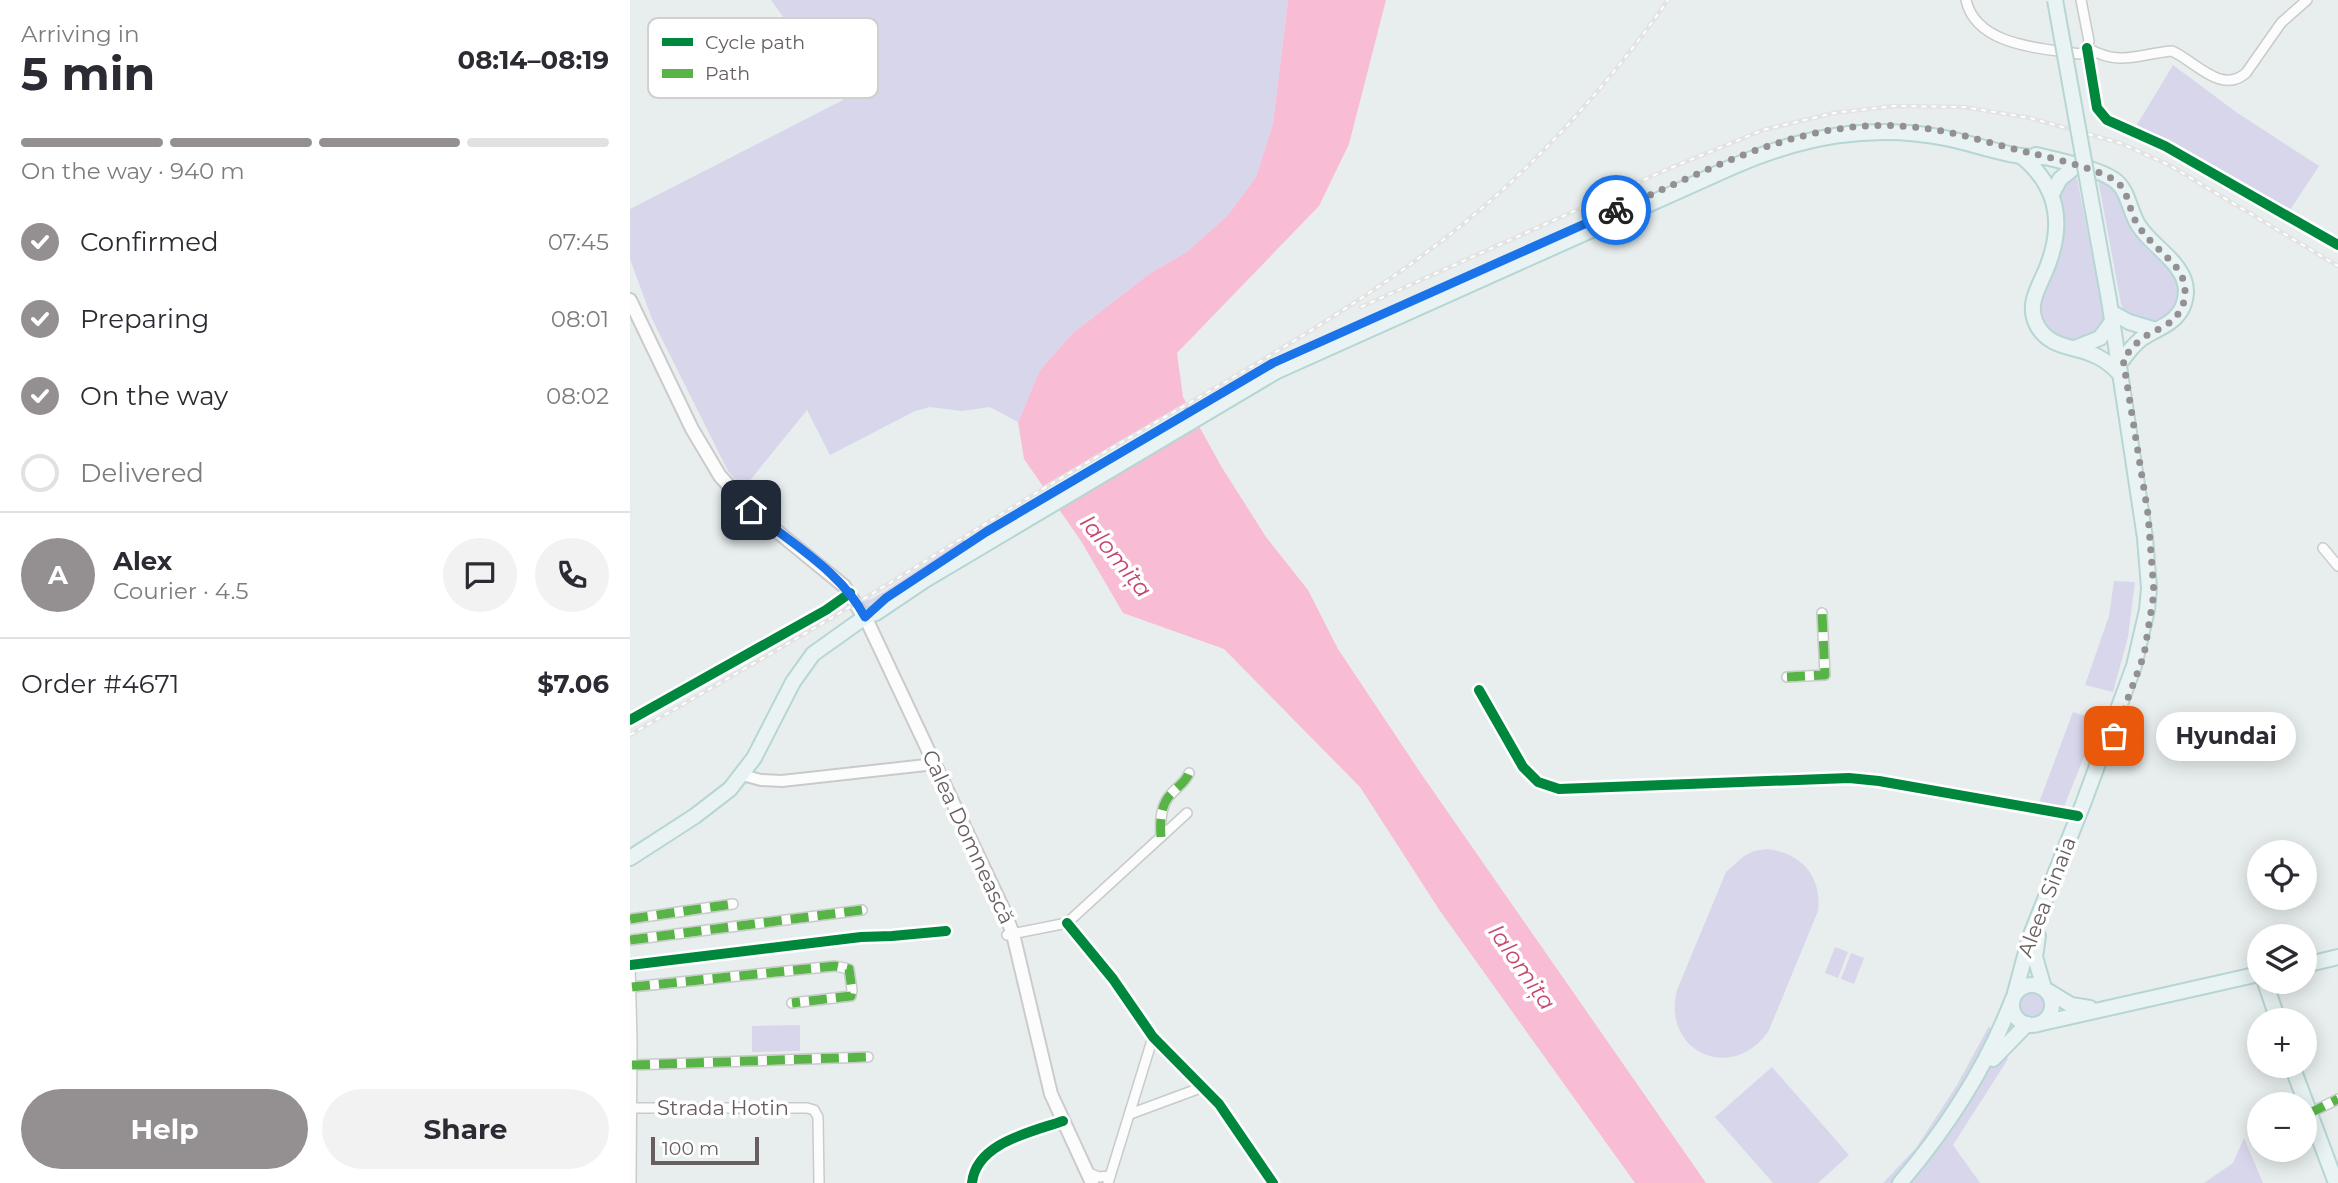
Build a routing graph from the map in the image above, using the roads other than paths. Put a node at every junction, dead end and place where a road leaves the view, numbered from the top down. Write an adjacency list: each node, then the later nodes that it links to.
1 (1966, 0): 5 (street)
2 (2055, 0): 12 (main road, Aleea Sinaia, bridge)
3 (2081, 0): 5 (street)
4 (2306, 0): 5 (street)
5 (2087, 48): 10 (street)
6 (2021, 156): 7 (main road); 9 (main road); 16 (main road)
7 (2048, 158): 8 (main road); 9 (main road); 16 (main road)
8 (2076, 166): 9 (main road); 13 (main road)
9 (2050, 187): 14 (main road)
10 (2338, 245)
11 (630, 300): 19 (main road)
12 (2110, 312): 13 (main road); 14 (main road); 15 (main road, Aleea Sinaia)
13 (2156, 330): 15 (main road)
14 (2075, 348): 15 (main road)
15 (2121, 367): 29 (main road, Aleea Sinaia); 44 (main road, Aleea Sinaia)
16 (1236, 389): 21 (main road)
17 (2323, 548): 18 (street)
18 (2338, 566)
19 (850, 593): 21 (main road); 24 (street)
20 (1822, 613): 22 (street)
21 (865, 617): 25 (main road, Calea Domnească); 25 (main road, Calea Domnească); 27 (main road)
22 (1787, 677)
23 (1479, 690): 29 (street)
24 (630, 720)
25 (932, 764): 27 (street); 37 (main road, Calea Domnească)
26 (1189, 772): 30 (street)
27 (743, 775): 31 (main road)
28 (1187, 813): 30 (street)
29 (2078, 816): 45 (main road, Aleea Sinaia)
30 (1161, 837): 35 (street)
31 (630, 859)
32 (733, 904): 34 (street)
33 (862, 910): 38 (street)
34 (630, 919)
35 (1067, 923): 37 (street); 50 (street)
36 (946, 931): 41 (street)
37 (1010, 935): 59 (main road, Calea Domnească)
38 (630, 940)
39 (2338, 957): 40 (main road)
40 (2317, 962)
41 (630, 964): 43 (street)
42 (2247, 977): 48 (main road)
43 (632, 987): 46 (street); 47 (street)
44 (2046, 990): 45 (main road, Aleea Sinaia); 48 (main road); 49 (main road, Aleea Sinaia)
45 (2014, 997): 49 (main road); 53 (main road)
46 (792, 1003)
47 (631, 1006): 52 (street)
48 (2102, 1008): 49 (main road)
49 (2035, 1023): 53 (main road)
50 (1153, 1037): 54 (street); 58 (street)
51 (868, 1056): 52 (street)
52 (632, 1070): 56 (street)
53 (1972, 1084): 68 (main road)
54 (1203, 1087): 58 (street); 67 (street)
55 (2338, 1099): 57 (street)
56 (632, 1108): 61 (street); 65 (street, Strada Hotin)
57 (2317, 1110)
58 (1130, 1114): 63 (street)
59 (1061, 1122): 62 (main road, Calea Domnească); 66 (street)
60 (2317, 1136): 69 (main road)
61 (630, 1168): 64 (street)
62 (1089, 1180): 63 (street)
63 (1109, 1180)
64 (631, 1183)
65 (819, 1183)
66 (972, 1183)
67 (1273, 1183)
68 (1900, 1183)
69 (2336, 1183)

